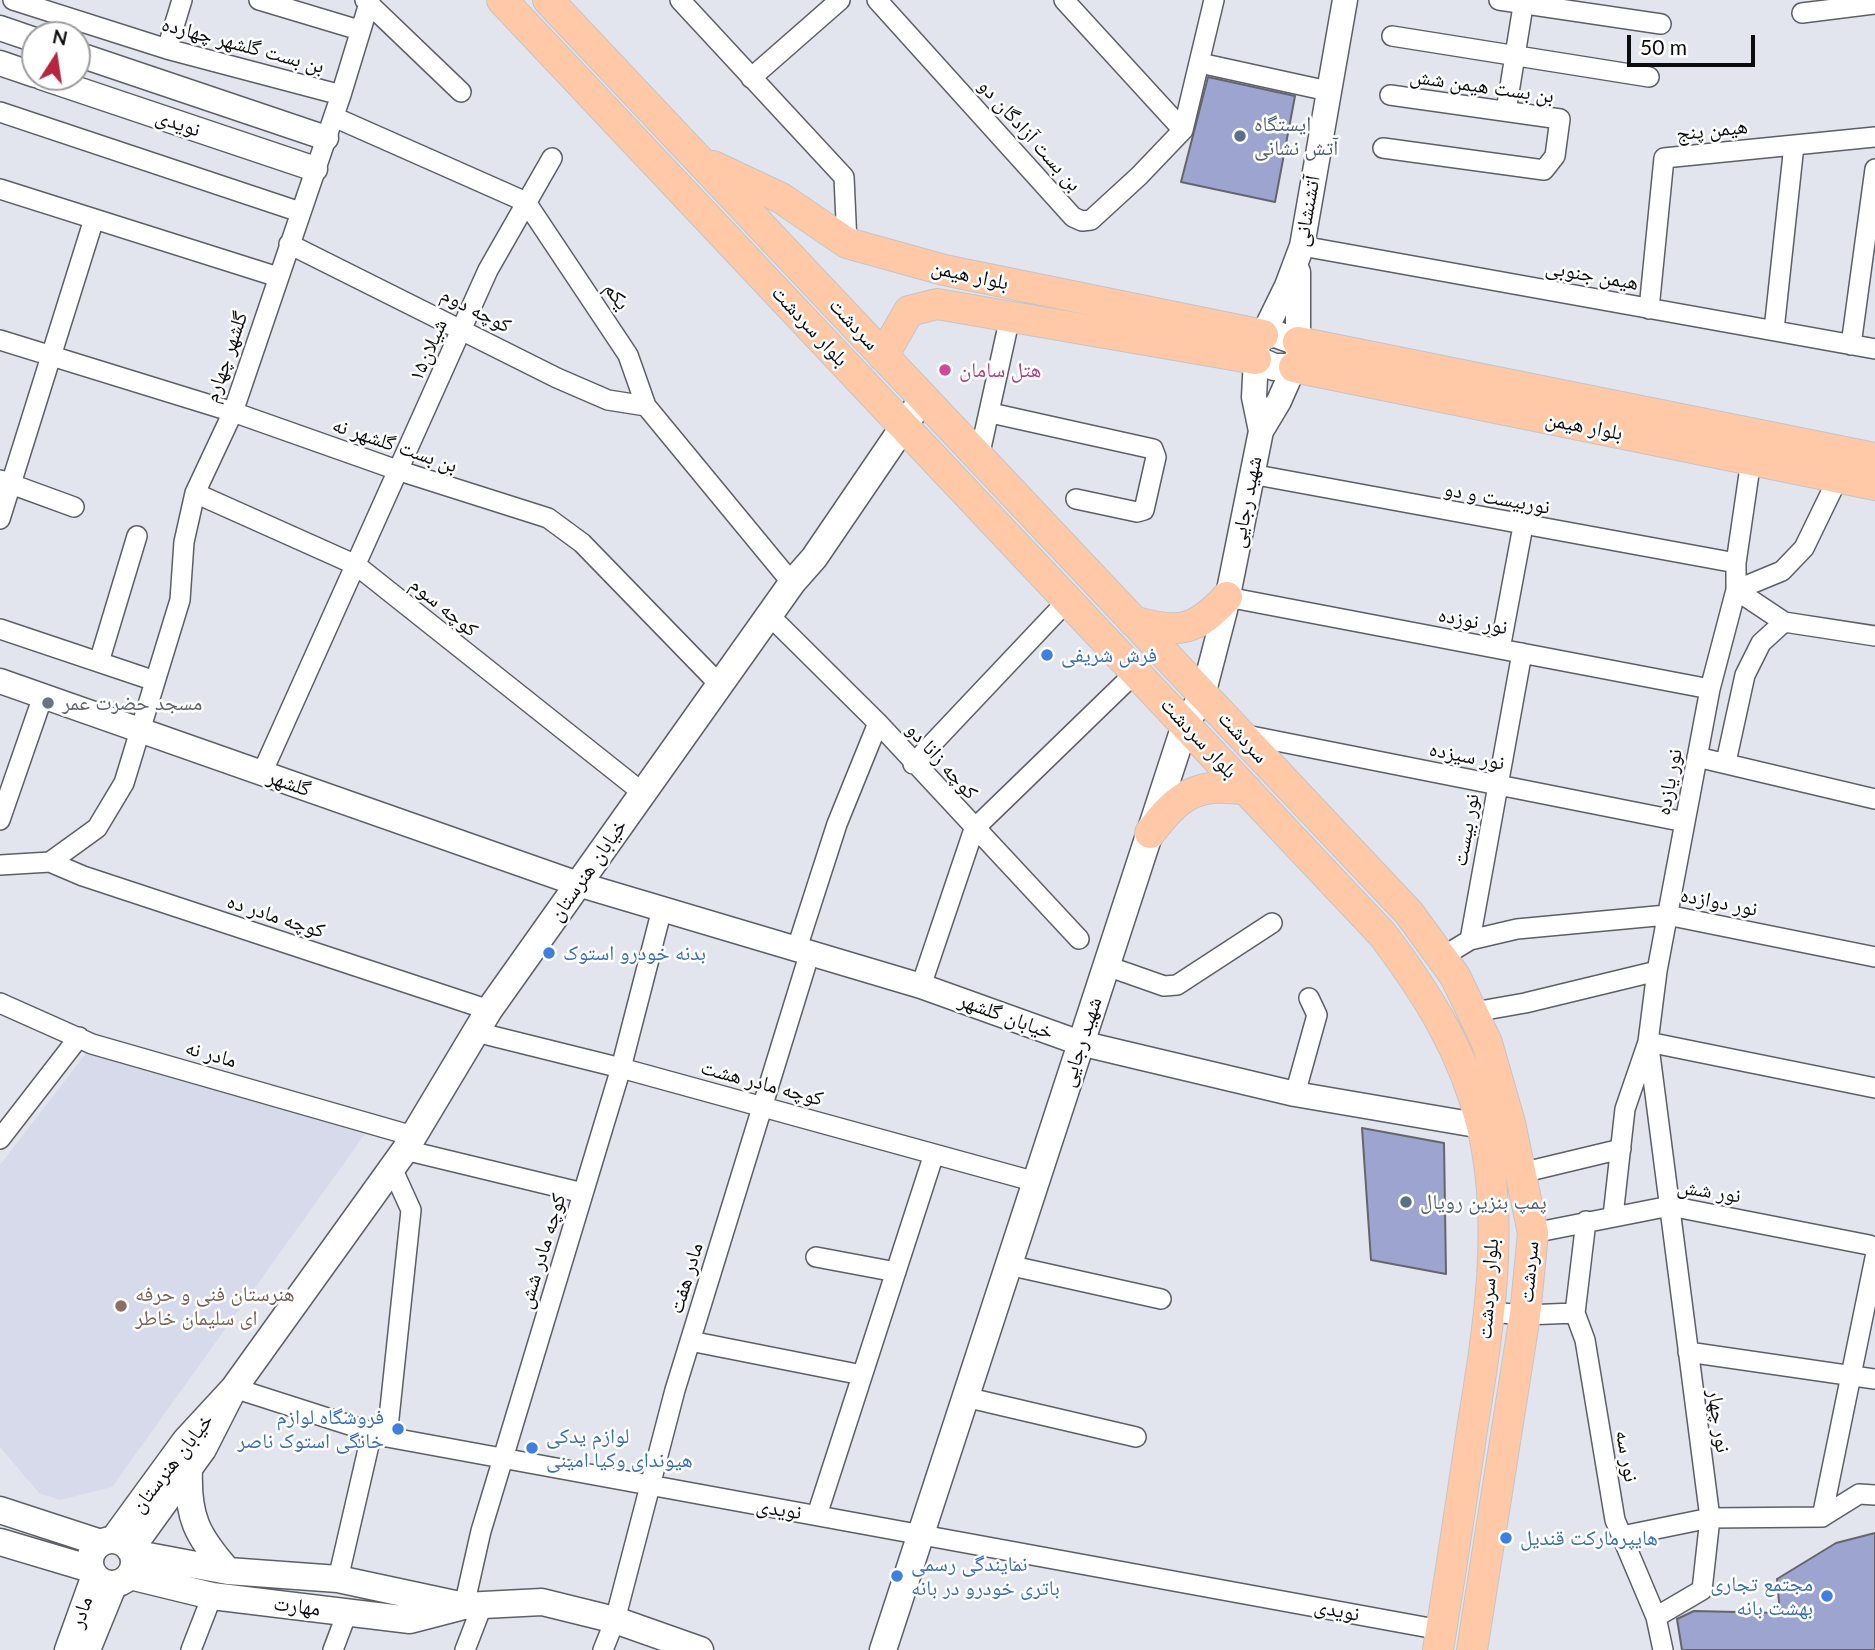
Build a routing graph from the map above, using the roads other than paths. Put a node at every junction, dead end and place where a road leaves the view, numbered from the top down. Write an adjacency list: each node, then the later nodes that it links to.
1 (13, 0): 22 (street, بن بست گلشهر چهارده)
2 (182, 0): 22 (street)
3 (259, 0): 19 (street)
4 (502, 0): 69 (main road, بلوار سردشت)
5 (548, 0): 43 (main road, سردشت)
6 (680, 0): 29 (street)
7 (840, 0): 29 (street)
8 (877, 0): 38 (street, بن بست آزادگان دو)
9 (1064, 0): 38 (street)
10 (1214, 0): 26 (street)
11 (1345, 0): 31 (street, آتشنشانی)
12 (1499, 0): 14 (street)
13 (368, 1): 19 (street, گلشهر چهارم); 32 (street)
14 (1524, 2): 17 (street); 23 (street)
15 (1875, 4): 16 (street)
16 (1802, 13)
17 (1661, 24)
18 (0, 28): 20 (street)
19 (359, 30): 33 (street, گلشهر چهارم)
20 (21, 35)
21 (1392, 36): 23 (street)
22 (167, 49): 33 (street, بن بست گلشهر چهارده)
23 (1515, 56): 28 (street); 35 (street)
24 (91, 58): 37 (street, نویدی)
25 (0, 63): 27 (street)
26 (1200, 64): 31 (street); 38 (street)
27 (21, 70)
28 (1649, 77)
29 (751, 78): 51 (street)
30 (83, 91): 44 (street, نویدی)
31 (1328, 91): 52 (street, آتشنشانی)
32 (461, 92)
33 (341, 95): 37 (street, گلشهر چهارم)
34 (1390, 95): 35 (street, بن بست هیمن شش)
35 (1506, 111): 41 (street, بن بست هیمن شش)
36 (0, 112): 48 (street)
37 (330, 127): 44 (street, گلشهر چهارم); 47 (street)
38 (1183, 130)
39 (1875, 137): 40 (street, هیمن پنج)
40 (1794, 145): 54 (street, هیمن پنج); 57 (street)
41 (1383, 148)
42 (552, 158): 47 (street, شیلان۱۵)
43 (699, 159): 51 (main road, بلوار هیمن); 63 (main road, سردشت)
44 (315, 169): 48 (street, گلشهر چهارم)
45 (1875, 169): 59 (street)
46 (0, 188): 49 (street)
47 (526, 202): 56 (street, شیلان۱۵); 66 (street, یکم)
48 (300, 212): 50 (street, گلشهر چهارم)
49 (94, 219): 53 (street); 64 (street)
50 (289, 243): 53 (street, گلشهر چهارم); 56 (street, کوچه دوم)
51 (847, 243): 60 (main road, بلوار هیمن)
52 (1300, 252): 54 (street, هیمن جنوبی); 60 (street, آتشنشانی); 62 (street, آتشنشانی)
53 (278, 277): 67 (street, گلشهر چهارم)
54 (1649, 309): 57 (street, هیمن جنوبی)
55 (1010, 317): 60 (main road, بلوار هیمن); 63 (main road, بلوار هیمن); 68 (street)
56 (462, 328): 66 (street, کوچه دوم); 74 (street, شیلان۱۵)
57 (1774, 331): 59 (street, هیمن جنوبی)
58 (0, 340): 64 (street, بن بست گلشهر نه)
59 (1851, 345): 61 (street, هیمن جنوبی)
60 (1259, 347): 62 (main road); 70 (street, شهید رجایی)
61 (1875, 349)
62 (1296, 355): 70 (street, شهید رجایی); 72 (main road, بلوار هیمن); 73 (main road, بلوار هیمن)
63 (883, 356): 65 (main road, سردشت)
64 (52, 357): 67 (street, بن بست گلشهر نه); 77 (street)
65 (923, 398): 69 (main road, خیابان هنرستان); 71 (main road, سردشت)
66 (646, 406): 87 (street, یکم)
67 (233, 412): 74 (street, بن بست گلشهر نه); 79 (street, گلشهر چهارم)
68 (990, 413): 71 (street); 80 (street)
69 (904, 426): 87 (main road, خیابان هنرستان); 90 (main road, بلوار سردشت)
70 (1261, 431): 75 (street, شهید رجایی)
71 (979, 457): 92 (main road, سردشت)
72 (1875, 458)
73 (1751, 460): 76 (main road, بلوار هیمن); 85 (street, نور یازده)
74 (400, 471): 86 (street, شیلان۱۵); 102 (street, بن بست گلشهر نه)
75 (1251, 474): 83 (street, نوربیست و دو); 89 (street, شهید رجایی)
76 (1839, 478): 78 (main road, بلوار هیمن); 88 (street)
77 (5, 482): 81 (street); 82 (street)
78 (1875, 485)
79 (195, 494): 86 (street, کوچه سوم); 101 (street, گلشهر چهارم)
80 (1076, 499)
81 (74, 507)
82 (0, 519)
83 (1523, 526): 85 (street, نوربیست و دو); 96 (street)
84 (137, 536): 98 (street)
85 (1736, 563): 88 (street, نور یازده)
86 (356, 565): 113 (street, شیلان۱۵); 116 (street, کوچه سوم)
87 (792, 583): 91 (main road, خیابان هنرستان)
88 (1736, 590): 93 (street); 103 (street, نور یازده)
89 (1227, 597): 92 (main road); 96 (street, نور نوزده); 104 (street, شهید رجایی)
90 (1068, 600): 99 (main road, بلوار سردشت); 112 (street)
91 (769, 615): 102 (main road, خیابان هنرستان); 106 (street, کوچه زانا دو)
92 (1133, 621): 104 (main road, سردشت)
93 (1784, 622): 95 (street); 111 (street)
94 (0, 629): 98 (street)
95 (1875, 636)
96 (1500, 649): 97 (street, نور نوزده)
97 (1522, 653): 103 (street, نور نوزده); 114 (street, نور بیست)
98 (99, 662): 101 (street)
99 (1137, 671): 107 (main road, بلوار سردشت); 120 (street)
100 (0, 681): 105 (street, گلشهر)
101 (155, 681): 108 (street, گلشهر چهارم)
102 (720, 685): 116 (main road, خیابان هنرستان)
103 (1710, 689): 110 (street, نور یازده)
104 (1203, 695): 107 (main road, شهید رجایی); 109 (main road, سردشت)
105 (43, 696): 108 (street, گلشهر); 118 (street)
106 (878, 723): 112 (street, کوچه زانا دو); 130 (street, مادر هفت)
107 (1185, 724): 115 (main road, بلوار سردشت); 121 (main road, شهید رجایی)
108 (141, 732): 113 (street, گلشهر); 122 (street, گلشهر چهارم)
109 (1240, 734): 114 (street, نور سیزده); 131 (main road, سردشت)
110 (1697, 757): 111 (street); 119 (street, نور یازده)
111 (1726, 762): 117 (street)
112 (913, 764): 120 (street, کوچه زانا دو)
113 (262, 773): 124 (street, گلشهر)
114 (1497, 785): 119 (street, نور سیزده); 129 (street, نور بیست)
115 (1247, 790): 121 (main road); 147 (main road, بلوار سردشت)
116 (643, 793): 124 (main road, خیابان هنرستان)
117 (1875, 799)
118 (0, 820)
119 (1685, 822): 126 (street, نور یازده)
120 (974, 829): 128 (street, کوچه زانا دو); 135 (street)
121 (1150, 833): 133 (main road, شهید رجایی)
122 (50, 862): 123 (street); 139 (street, کوچه مادر ده)
123 (0, 865)
124 (578, 884): 125 (street, خیابان گلشهر); 139 (main road, خیابان هنرستان)
125 (662, 909): 130 (street, خیابان گلشهر); 143 (street, کوچه مادر شش)
126 (1667, 915): 129 (street, نور دوازده); 132 (street, نور دوازده); 134 (street, نور یازده)
127 (1272, 923): 133 (street)
128 (1079, 939)
129 (1470, 940): 131 (street)
130 (803, 950): 135 (street, خیابان گلشهر); 146 (street, مادر هفت)
131 (1442, 957): 138 (main road, سردشت)
132 (1875, 957)
133 (1107, 966): 142 (main road, شهید رجایی)
134 (1657, 971): 138 (street); 141 (street, نور یازده)
135 (921, 986): 142 (street, خیابان گلشهر)
136 (1309, 998): 145 (street)
137 (0, 1003): 140 (street, مادر نه)
138 (1474, 1012): 152 (main road, سردشت)
139 (482, 1021): 143 (street, کوچه مادر هشت); 150 (main road, خیابان هنرستان)
140 (79, 1037): 148 (street); 150 (street, مادر نه)
141 (1648, 1042): 144 (street); 149 (street); 155 (street, نور چهار)
142 (1080, 1043): 145 (street, خیابان گلشهر); 153 (main road, شهید رجایی)
143 (621, 1068): 146 (street, کوچه مادر هشت); 154 (street, کوچه مادر شش)
144 (1875, 1088)
145 (1295, 1094): 147 (street, خیابان گلشهر)
146 (762, 1107): 151 (street, کوچه مادر هشت); 168 (street, مادر هفت)
147 (1482, 1126): 165 (main road, بلوار سردشت)
148 (0, 1139)
149 (1621, 1149): 152 (street); 156 (street)
150 (404, 1151): 154 (street, مادر نه); 173 (main road, خیابان هنرستان); 175 (street)
151 (934, 1154): 153 (street, کوچه مادر هشت); 163 (street)
152 (1521, 1173): 158 (main road, سردشت)
153 (1036, 1182): 162 (main road, شهید رجایی)
154 (583, 1193): 177 (street, کوچه مادر شش)
155 (1670, 1206): 156 (street, نور شش); 159 (street, نور شش); 169 (street, نور چهار)
156 (1613, 1216): 157 (street, نور شش)
157 (1586, 1221): 158 (street, نور شش); 166 (street)
158 (1533, 1233): 167 (main road, سردشت)
159 (1875, 1249)
160 (816, 1257): 163 (street)
161 (1875, 1258): 170 (street)
162 (1008, 1265): 164 (street); 174 (main road, شهید رجایی)
163 (896, 1272): 171 (street)
164 (1161, 1300)
165 (1490, 1312): 167 (street); 196 (main road, بلوار سردشت)
166 (1575, 1313): 167 (street); 186 (street, نور سه)
167 (1525, 1315): 205 (main road, سردشت)
168 (690, 1341): 171 (street); 179 (street, مادر هفت)
169 (1688, 1352): 170 (street); 184 (street, نور چهار)
170 (1849, 1374): 172 (street); 183 (street)
171 (862, 1375): 182 (street)
172 (1875, 1379)
173 (234, 1388): 175 (street, نویدی); 178 (main road, خیابان هنرستان); 188 (main road, خیابان هنرستان)
174 (965, 1397): 176 (street); 185 (main road, شهید رجایی)
175 (379, 1435): 177 (street, نویدی); 190 (street)
176 (1136, 1437)
177 (503, 1459): 179 (street, نویدی); 192 (street, کوچه مادر شش)
178 (189, 1469): 188 (main road, خیابان هنرستان); 189 (main road)
179 (650, 1487): 182 (street, نویدی); 195 (street, مادر هفت)
180 (1875, 1495): 183 (street)
181 (0, 1510): 188 (main road, مهارت)
182 (817, 1515): 185 (street, نویدی)
183 (1822, 1517): 184 (street)
184 (1710, 1518): 186 (street); 194 (street, نور چهار)
185 (920, 1532): 196 (street, نویدی); 204 (main road, شهید رجایی)
186 (1622, 1536): 194 (street, نور سه)
187 (0, 1542): 188 (main road, مهارت)
188 (113, 1561): 189 (main road, مهارت); 191 (main road, مهارت); 197 (street, مادر); 198 (street, مادر)
189 (228, 1571): 190 (main road, مهارت)
190 (338, 1579): 192 (main road, مهارت)
191 (212, 1595): 193 (main road, مهارت); 199 (street)
192 (473, 1606): 193 (main road, مهارت); 195 (main road, مهارت); 201 (street, کوچه مادر شش)
193 (347, 1613): 200 (street)
194 (1656, 1617): 206 (street, نور سه)
195 (615, 1620): 202 (street, مادر هفت); 203 (main road, مهارت)
196 (1440, 1640)
197 (67, 1650)
198 (88, 1650)
199 (191, 1650)
200 (333, 1650)
201 (465, 1650)
202 (603, 1650)
203 (700, 1650)
204 (883, 1650)
205 (1472, 1650)
206 (1663, 1650)

